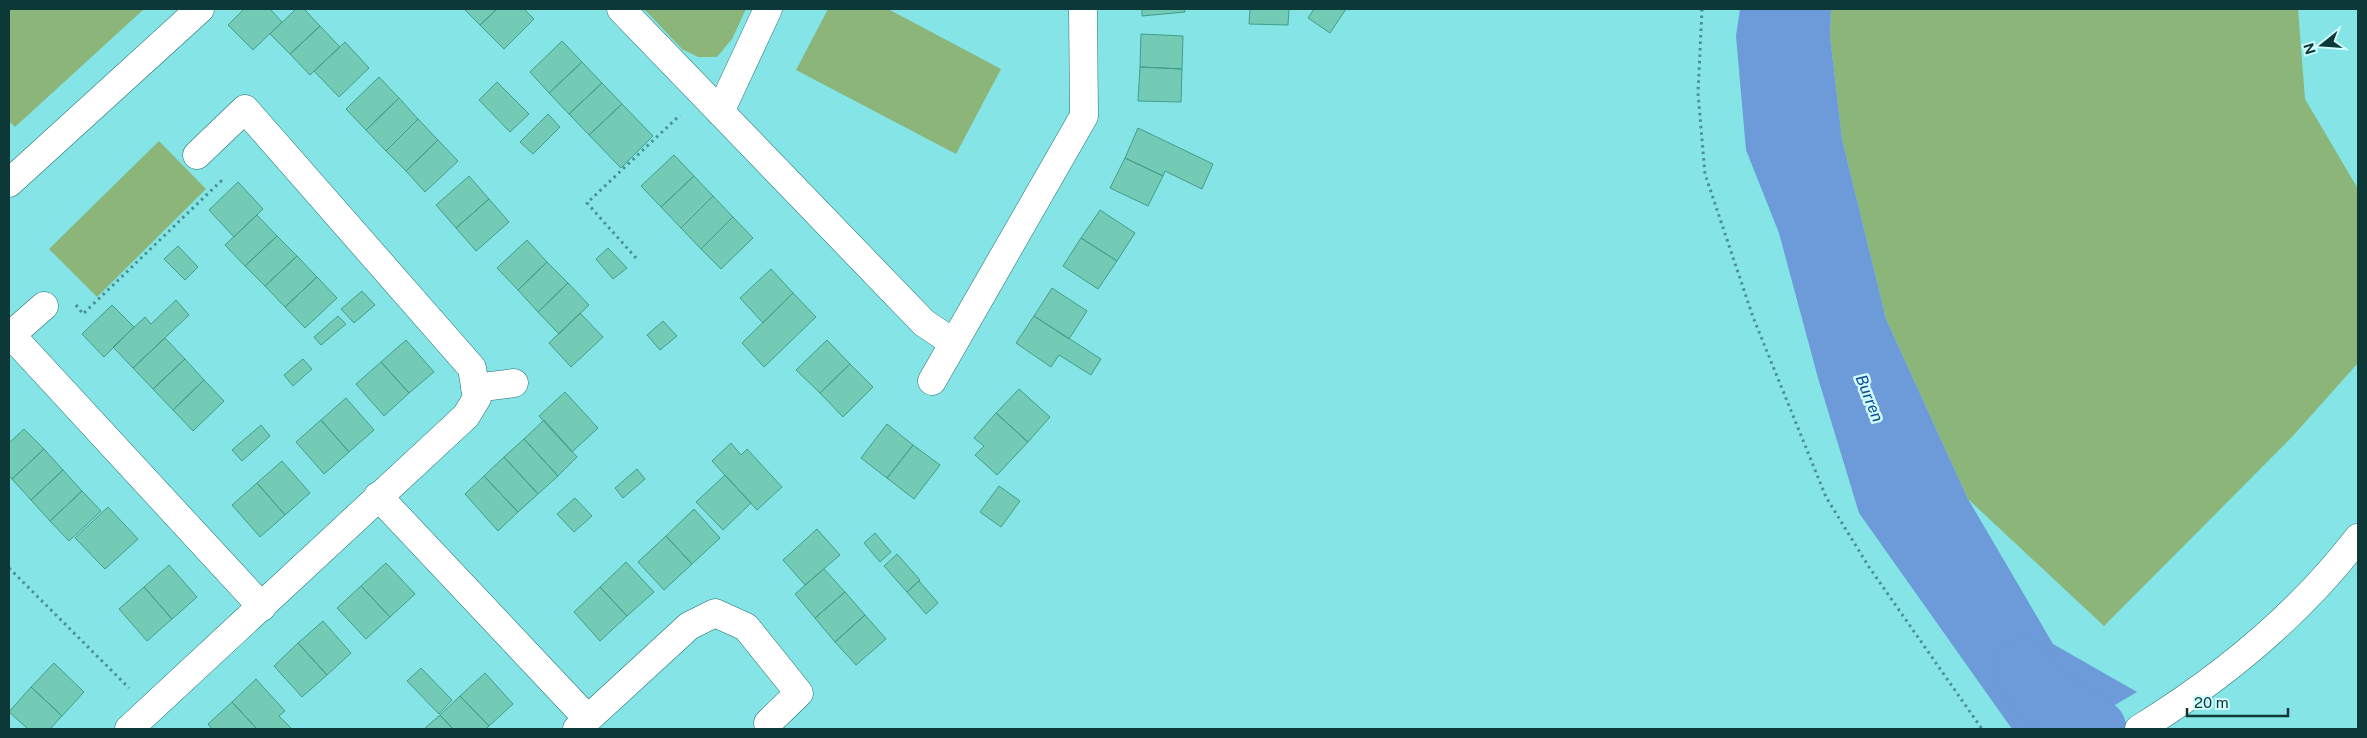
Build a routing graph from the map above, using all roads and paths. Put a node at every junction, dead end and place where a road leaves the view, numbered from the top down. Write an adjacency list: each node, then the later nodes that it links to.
1 (200, 9): 8 (street)
2 (621, 9): 6 (street)
3 (768, 9): 6 (street)
4 (1083, 9): 11 (street)
5 (1702, 9): 23 (path)
6 (711, 103): 9 (path); 11 (street)
7 (197, 155): 10 (path); 14 (street)
8 (9, 183)
9 (636, 258)
10 (44, 306): 18 (street)
11 (954, 344): 12 (street)
12 (932, 381)
13 (514, 382): 14 (street)
14 (475, 388): 15 (street)
15 (378, 496): 18 (street); 21 (street)
16 (2358, 538): 24 (street)
17 (9, 568): 19 (path)
18 (262, 607): 19 (street)
19 (151, 709): 22 (street)
20 (768, 723): 21 (street)
21 (582, 724)
22 (129, 729)
23 (1982, 729)
24 (2139, 729)

